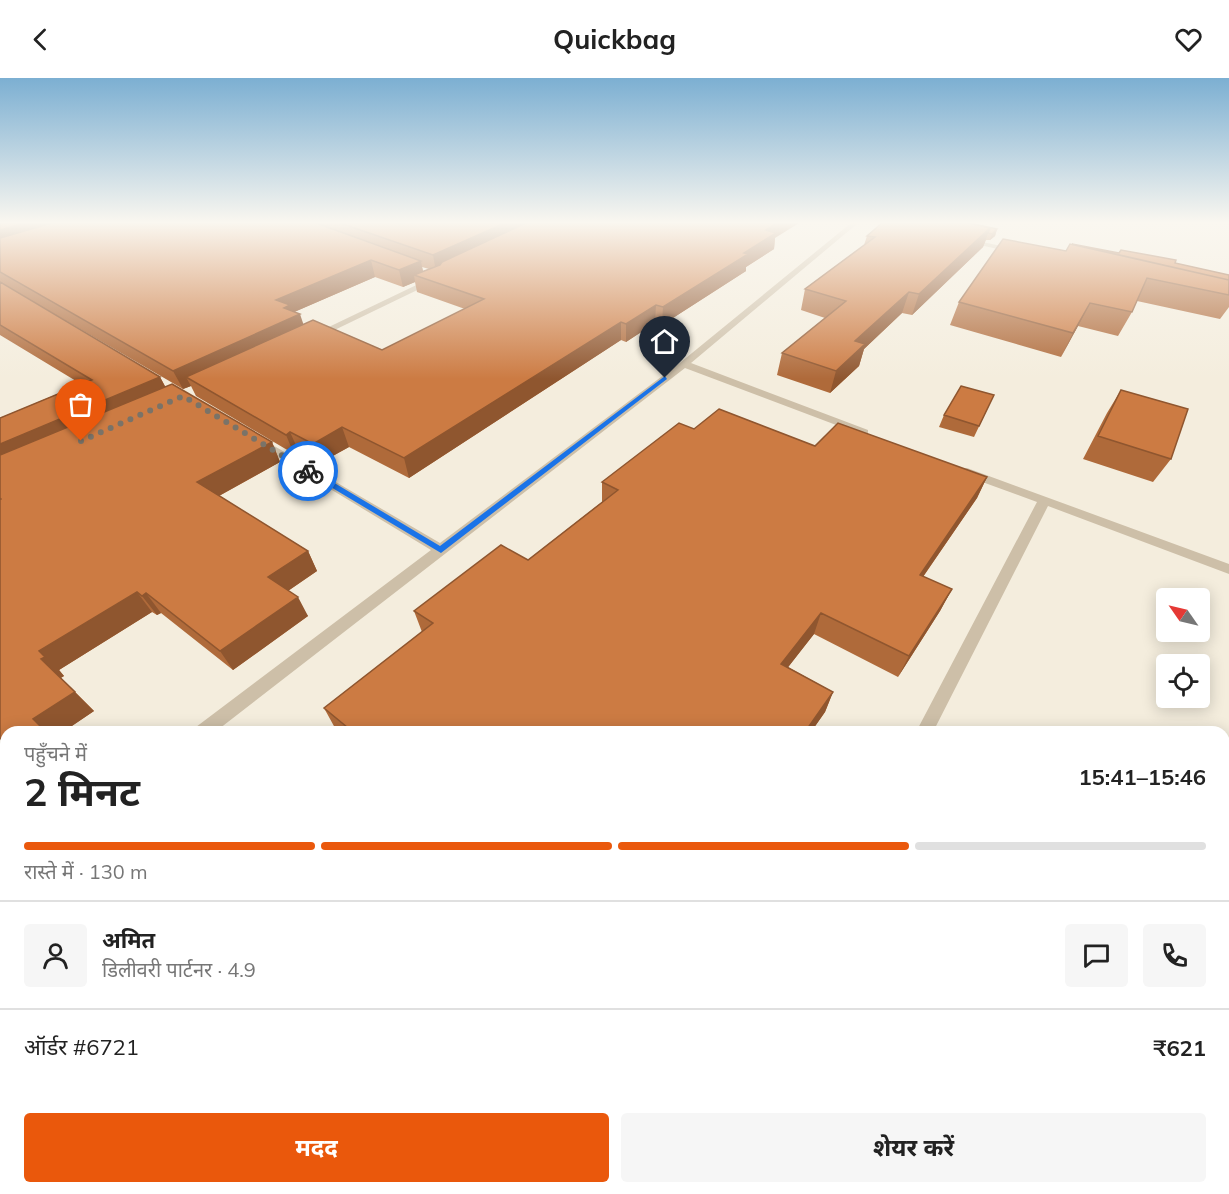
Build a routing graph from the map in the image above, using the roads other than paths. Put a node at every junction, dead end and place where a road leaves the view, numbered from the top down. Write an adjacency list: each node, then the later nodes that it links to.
1 (431, 275): 3 (street)
2 (792, 275): 4 (street)
3 (301, 342)
4 (684, 364): 6 (street); 9 (street)
5 (245, 433): 9 (street)
6 (880, 438)
7 (956, 468): 8 (street)
8 (1044, 501): 10 (street); 12 (street)
9 (441, 550): 11 (street)
10 (1229, 569)
11 (216, 726)
12 (927, 726)

